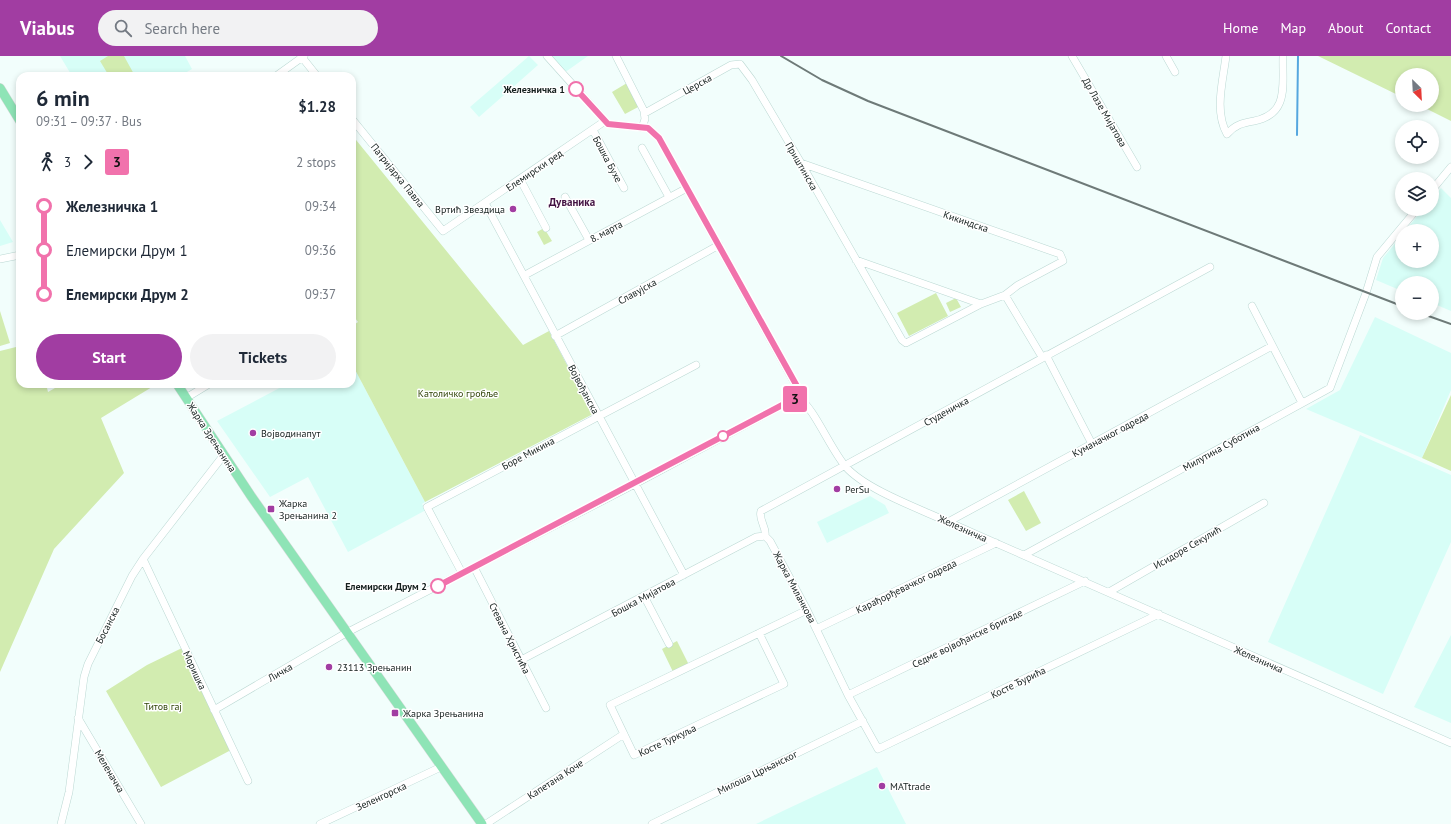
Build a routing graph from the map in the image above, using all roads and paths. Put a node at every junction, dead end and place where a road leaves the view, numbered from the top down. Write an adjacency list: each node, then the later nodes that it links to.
1 (547, 56): 15 (street)
2 (616, 56): 13 (street)
3 (1072, 56): 21 (street, Др Лазе Мијатова)
4 (1166, 56): 10 (street)
5 (1226, 56): 6 (street)
6 (1283, 56)
7 (302, 57): 8 (street); 9 (street)
8 (281, 72)
9 (314, 72)
10 (1175, 72)
11 (747, 73): 13 (street, Церска); 20 (street, Приштинска)
12 (0, 88): 14 (main road)
13 (645, 113): 17 (street)
14 (16, 114)
15 (605, 121): 17 (street, Железничка); 18 (street, Елемирски ред)
16 (356, 124): 32 (street, Патријарха Павла)
17 (642, 128): 26 (street, Железничка)
18 (593, 130): 23 (street, Елемирски ред); 25 (street, Бошка Бухе)
19 (642, 148): 28 (street)
20 (801, 163): 37 (street, Приштинска); 40 (street, Кикиндска)
21 (1137, 167)
22 (1451, 167): 24 (street)
23 (520, 179): 29 (street, Елемирски ред); 31 (street)
24 (1439, 182)
25 (624, 188)
26 (687, 188): 28 (street, 8. марта); 34 (street, Железничка)
27 (565, 197): 33 (street)
28 (669, 197): 33 (street, 8. марта)
29 (486, 203): 32 (street, Елемирски ред); 39 (street, Војвођанска)
30 (1410, 216): 51 (street, Милутина Суботина)
31 (546, 228)
32 (443, 231)
33 (589, 240): 39 (street, 8. марта)
34 (719, 245): 43 (street, Славујска); 50 (street, Железничка)
35 (16, 256): 36 (street)
36 (0, 259)
37 (856, 260): 41 (street); 41 (street, Приштинска)
38 (1210, 267): 45 (street, Студеничка)
39 (525, 275): 43 (street, Војвођанска)
40 (1005, 295): 41 (street, Приштинска); 45 (street)
41 (981, 304)
42 (1252, 306): 44 (street)
43 (555, 336): 52 (street, Војвођанска)
44 (1272, 346): 51 (street); 53 (street, Куманачког одреда)
45 (1044, 356): 53 (street); 55 (street, Студеничка)
46 (696, 365): 52 (street, Боре Микина)
47 (180, 388): 49 (main road, Жарка Зрењанина)
48 (202, 388): 49 (street)
49 (186, 398): 54 (main road, Жарка Зрењанина)
50 (799, 398): 55 (street, Железничка); 56 (street, Личка)
51 (1302, 403): 61 (street, Милутина Суботина)
52 (598, 417): 56 (street, Војвођанска); 64 (street, Боре Микина)
53 (1092, 444): 58 (street, Куманачког одреда)
54 (223, 456): 62 (street, Босанска); 72 (main road, Жарка Зрењанина)
55 (845, 466): 58 (street, Железничка); 59 (street, Жарка Миланкова)
56 (635, 484): 63 (street, Личка); 65 (street, Војвођанска)
57 (1264, 503): 67 (street, Исидоре Секулић)
58 (948, 522): 60 (street, Железничка)
59 (764, 536): 65 (street, Бошка Мијатова); 69 (street, Жарка Миланкова)
60 (996, 543): 61 (street, Железничка); 71 (street, Карађорђевачког одреда)
61 (1024, 555): 66 (street, Железничка)
62 (142, 559): 78 (street, Моришка); 79 (street, Босанска)
63 (474, 567): 64 (street, Личка); 75 (street, Стевана Христића)
64 (462, 573): 72 (street, Личка)
65 (684, 575): 68 (street, Бошка Мијатова)
66 (1085, 582): 67 (street, Железничка); 76 (street, Седме војвођанске бригаде)
67 (1109, 592): 70 (street, Железничка)
68 (644, 596): 74 (street); 75 (street, Бошка Мијатова)
69 (807, 610): 71 (street, Жарка Миланкова); 73 (street, Косте Туркуља)
70 (1159, 614): 82 (street, Железничка); 83 (street, Косте Ђурића)
71 (816, 629): 76 (street, Жарка Миланкова)
72 (346, 633): 78 (street, Личка); 84 (main road, Жарка Зрењанина)
73 (759, 633): 81 (street, Косте Туркуља); 81 (street, Косте Туркуља)
74 (669, 644)
75 (521, 660): 77 (street, Стевана Христића)
76 (848, 695): 80 (street, Жарка Миланкова)
77 (546, 708)
78 (214, 710): 85 (street, Моришка)
79 (78, 718): 86 (street, Босанска); 87 (street, Меленачка)
80 (863, 721): 83 (street, Жарка Миланкова); 91 (street, Милоша Црњанског)
81 (624, 734): 90 (street, Капетана Коче)
82 (1451, 743)
83 (878, 749)
84 (441, 767): 88 (street, Зеленгорска); 89 (main road, Жарка Зрењанина)
85 (248, 781)
86 (61, 824)
87 (141, 824)
88 (320, 824)
89 (482, 824)
90 (486, 824)
91 (652, 824)

